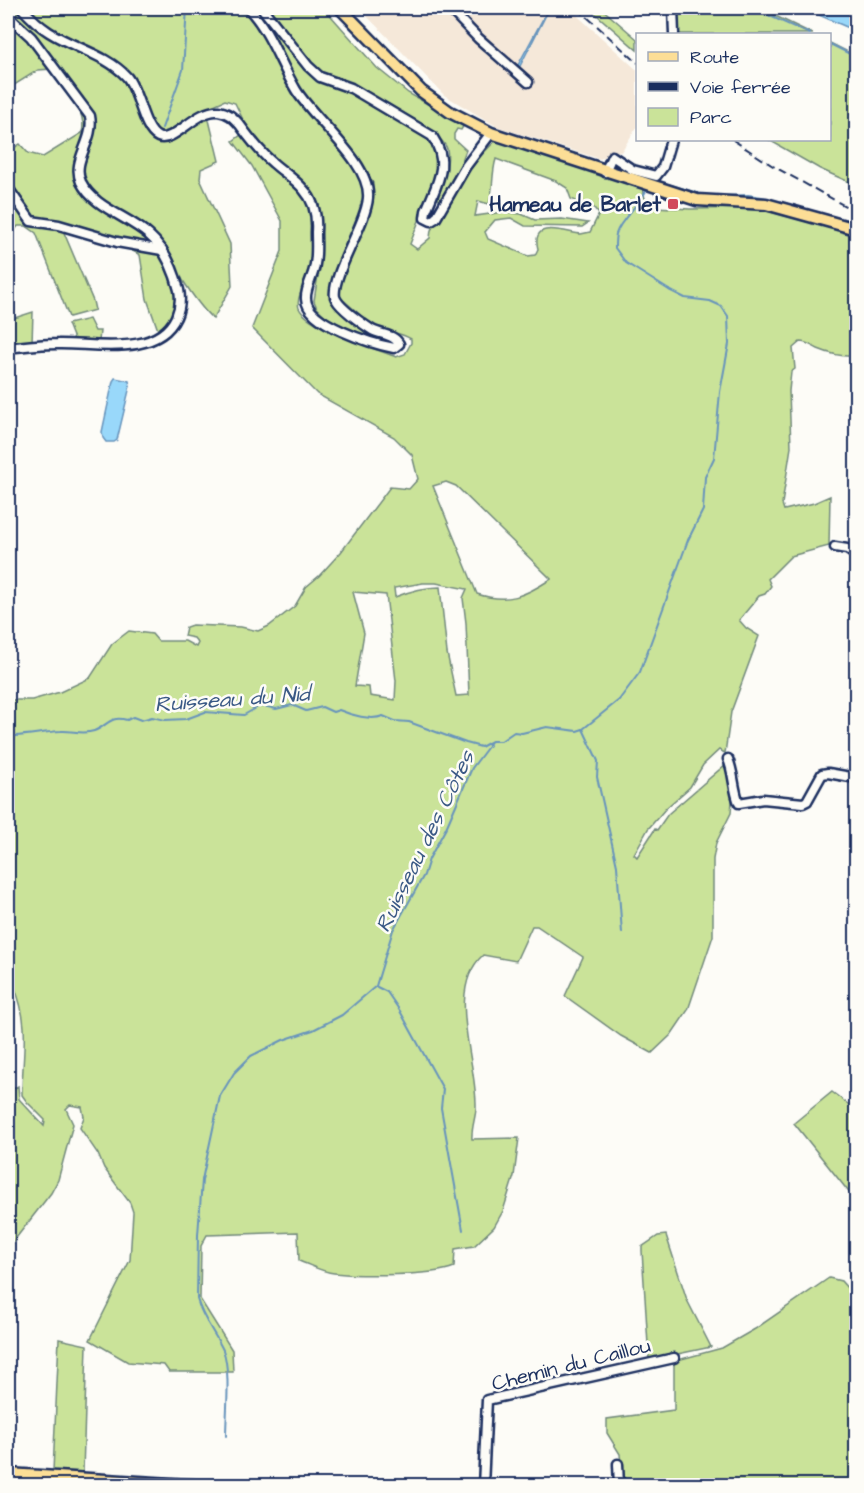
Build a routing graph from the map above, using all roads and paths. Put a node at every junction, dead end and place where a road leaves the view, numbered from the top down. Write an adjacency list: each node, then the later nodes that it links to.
1 (22, 8): 2 (street)
2 (248, 8)
3 (262, 8): 10 (street)
4 (340, 8): 10 (main road)
5 (449, 8): 9 (street)
6 (673, 8): 8 (street)
7 (8, 16): 15 (street)
8 (674, 33)
9 (528, 82)
10 (490, 133): 12 (main road)
11 (671, 141): 12 (street)
12 (605, 172): 14 (main road)
13 (8, 188): 15 (street)
14 (856, 229)
15 (162, 250): 16 (street)
16 (8, 348)
17 (835, 547): 18 (street)
18 (856, 555)
19 (728, 759): 20 (street)
20 (856, 778)
21 (674, 1358): 26 (street, Chemin du Caillou)
22 (618, 1464): 27 (street)
23 (8, 1474): 24 (main road)
24 (190, 1484): 25 (main road)
25 (205, 1485)
26 (483, 1485)
27 (619, 1485)

